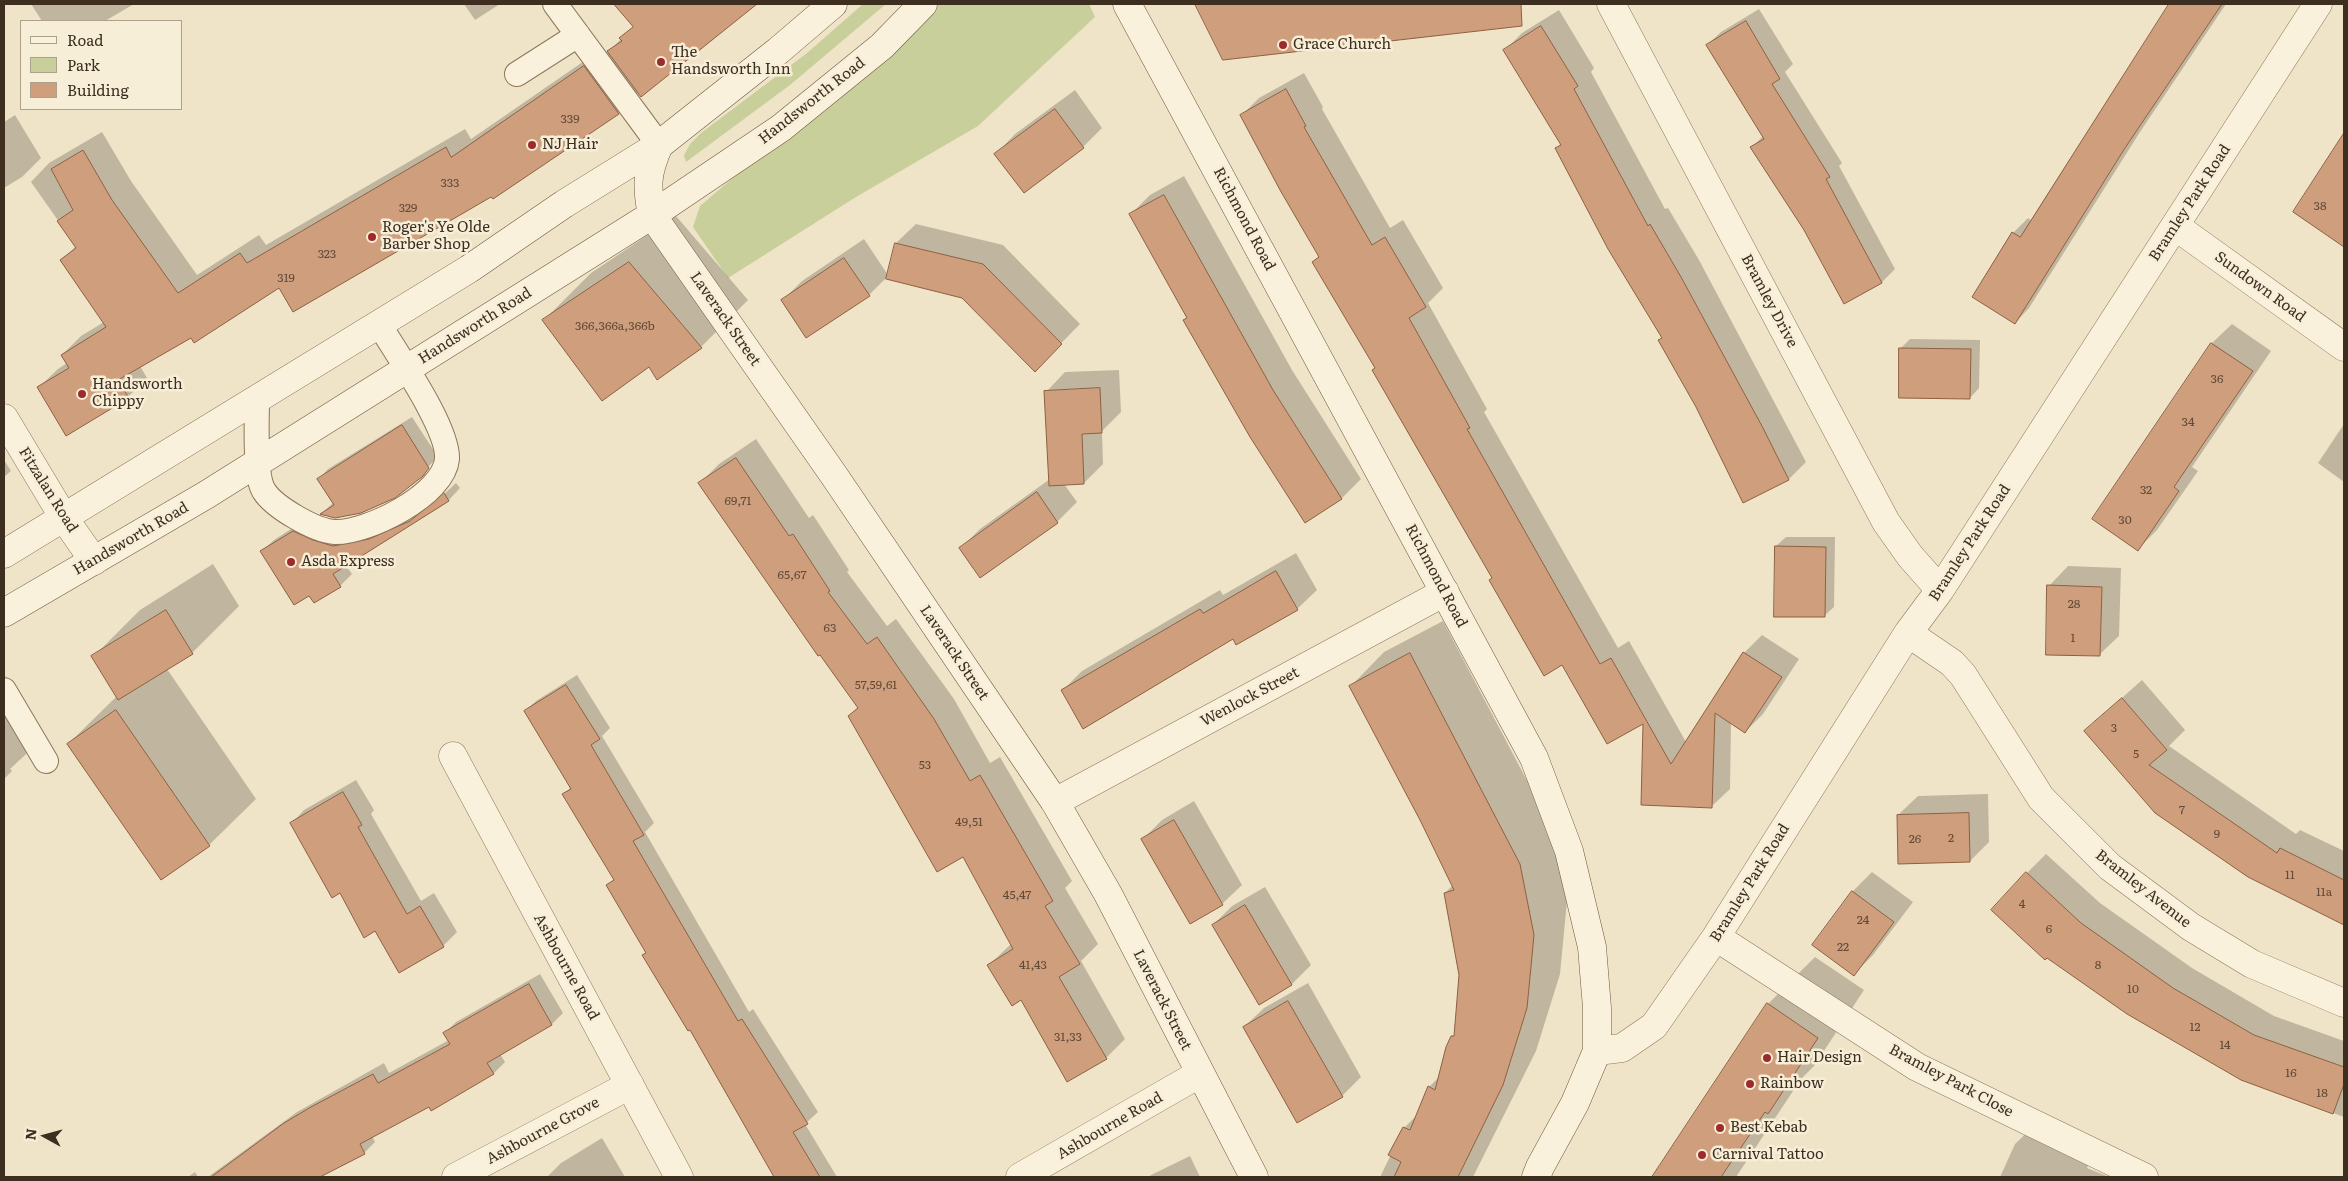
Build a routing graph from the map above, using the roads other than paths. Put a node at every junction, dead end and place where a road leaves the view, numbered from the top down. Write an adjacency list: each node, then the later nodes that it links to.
1 (556, 4): 7 (lane)
2 (832, 4): 9 (street)
3 (923, 4): 10 (street, Handsworth Road)
4 (1127, 4): 22 (street, Richmond Road)
5 (1610, 4): 21 (street, Bramley Drive)
6 (2318, 4): 11 (street, Bramley Park Road)
7 (578, 35): 8 (lane); 9 (lane)
8 (517, 74)
9 (659, 145): 10 (street, Laverack Street); 12 (street)
10 (652, 215): 14 (street, Handsworth Road); 28 (street, Laverack Street)
11 (2175, 226): 13 (street, Sundown Road); 21 (street, Bramley Park Road)
12 (379, 324): 14 (lane); 15 (street)
13 (2344, 347)
14 (406, 369): 17 (street, Handsworth Road); 17 (lane)
15 (257, 400): 17 (lane); 18 (street)
16 (4, 418): 18 (street, Fitzalan Road)
17 (258, 462): 20 (street, Handsworth Road)
18 (64, 518): 19 (street); 20 (street, Fitzalan Road)
19 (4, 554)
20 (94, 561): 23 (street, Handsworth Road)
21 (1940, 590): 24 (street, Bramley Park Road)
22 (1445, 592): 28 (street, Wenlock Street); 31 (street, Richmond Road)
23 (4, 614)
24 (1908, 633): 29 (street, Bramley Park Road); 30 (street, Bramley Avenue)
25 (4, 690): 27 (lane)
26 (453, 756): 33 (street, Ashbourne Road)
27 (46, 761)
28 (1055, 802): 32 (street, Laverack Street)
29 (1716, 938): 31 (street, Bramley Park Road); 39 (street, Bramley Park Close)
30 (2344, 1003)
31 (1597, 1051): 38 (street, Richmond Road)
32 (1200, 1074): 36 (street, Ashbourne Road); 37 (street, Laverack Street)
33 (630, 1085): 34 (street, Ashbourne Grove); 35 (street, Ashbourne Road)
34 (456, 1177)
35 (679, 1177)
36 (1020, 1177)
37 (1254, 1177)
38 (1536, 1177)
39 (2144, 1177)

